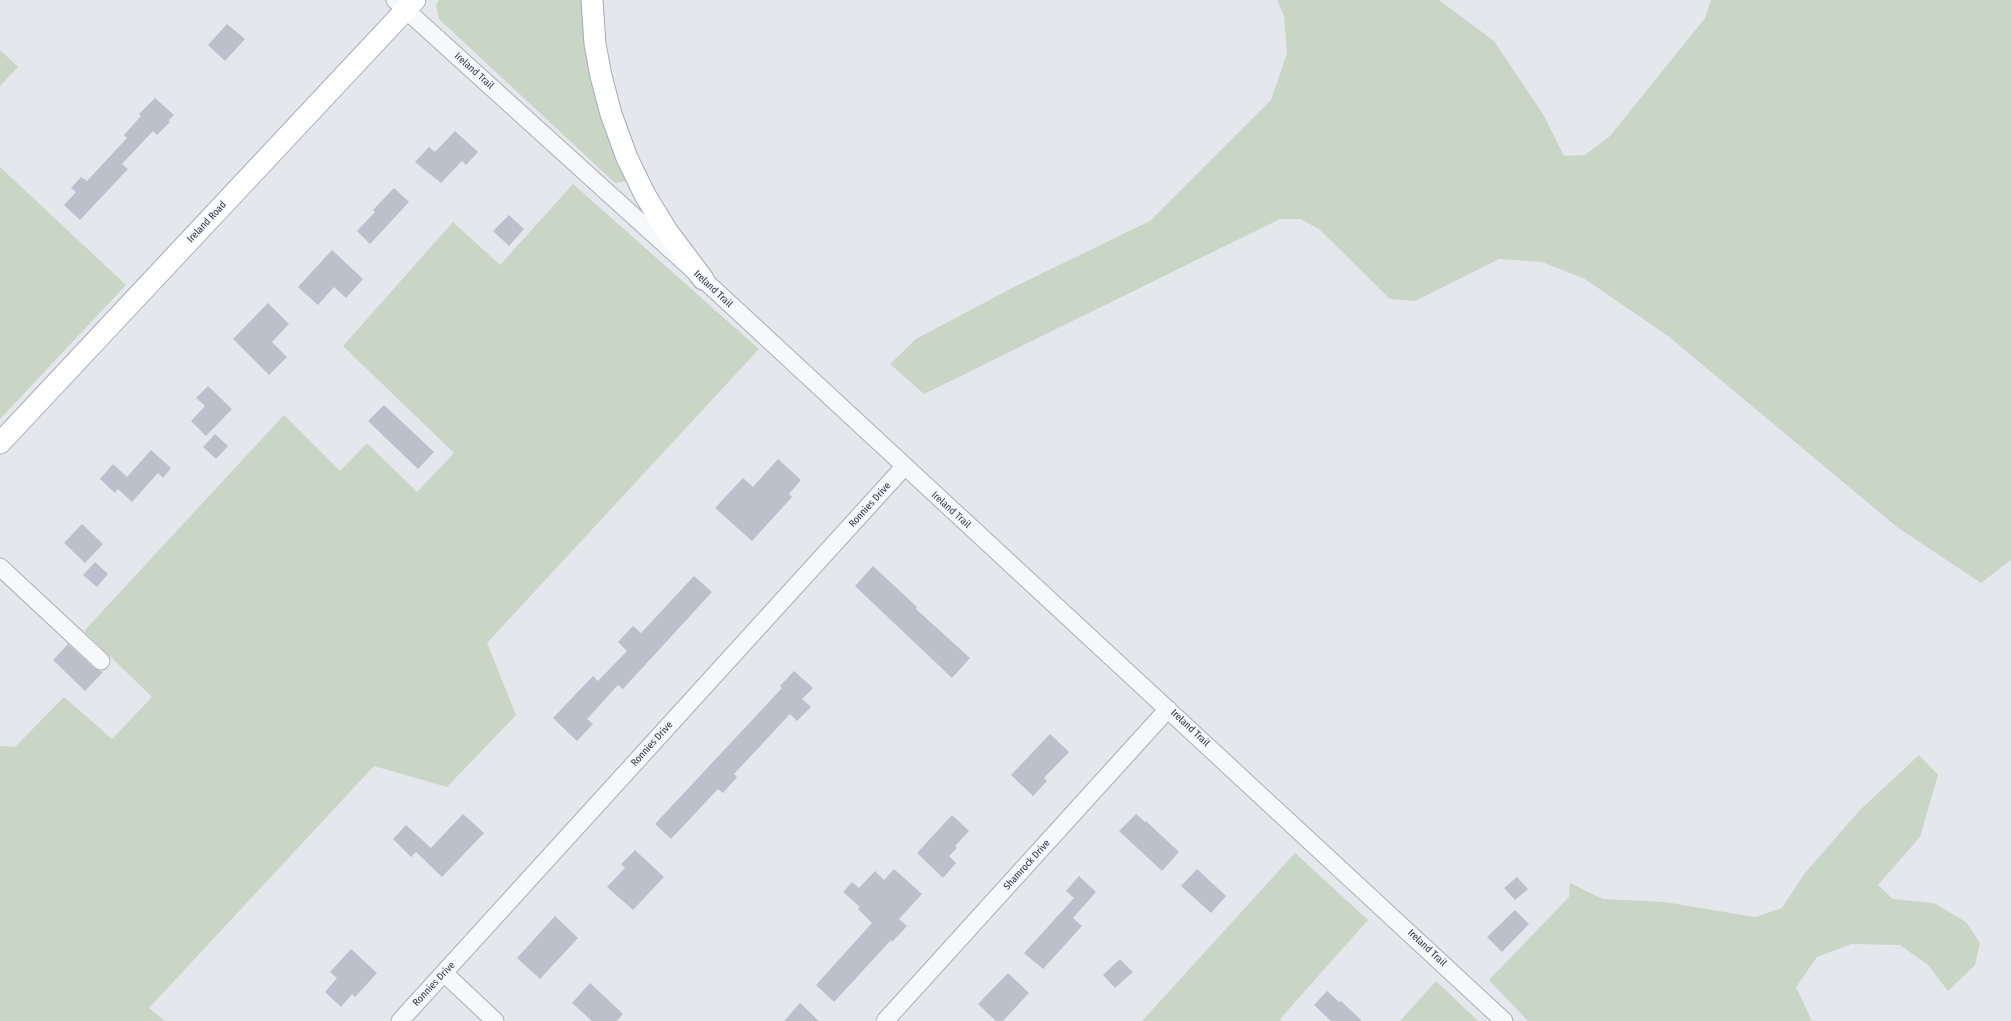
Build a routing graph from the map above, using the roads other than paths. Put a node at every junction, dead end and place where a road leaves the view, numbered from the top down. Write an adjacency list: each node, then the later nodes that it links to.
1 (592, 0): 3 (main road)
2 (405, 3): 3 (street, Ireland Trail); 4 (main road, Ireland Road)
3 (703, 279): 5 (street, Ireland Trail)
4 (0, 443)
5 (904, 467): 8 (street, Ireland Trail); 9 (street, Ronnies Drive)
6 (0, 567): 7 (street)
7 (101, 661)
8 (1168, 709): 12 (street, Shamrock Drive); 13 (street, Ireland Trail)
9 (444, 973): 10 (street, Ronnies Drive); 11 (street)
10 (400, 1021)
11 (495, 1021)
12 (885, 1021)
13 (1504, 1021)

